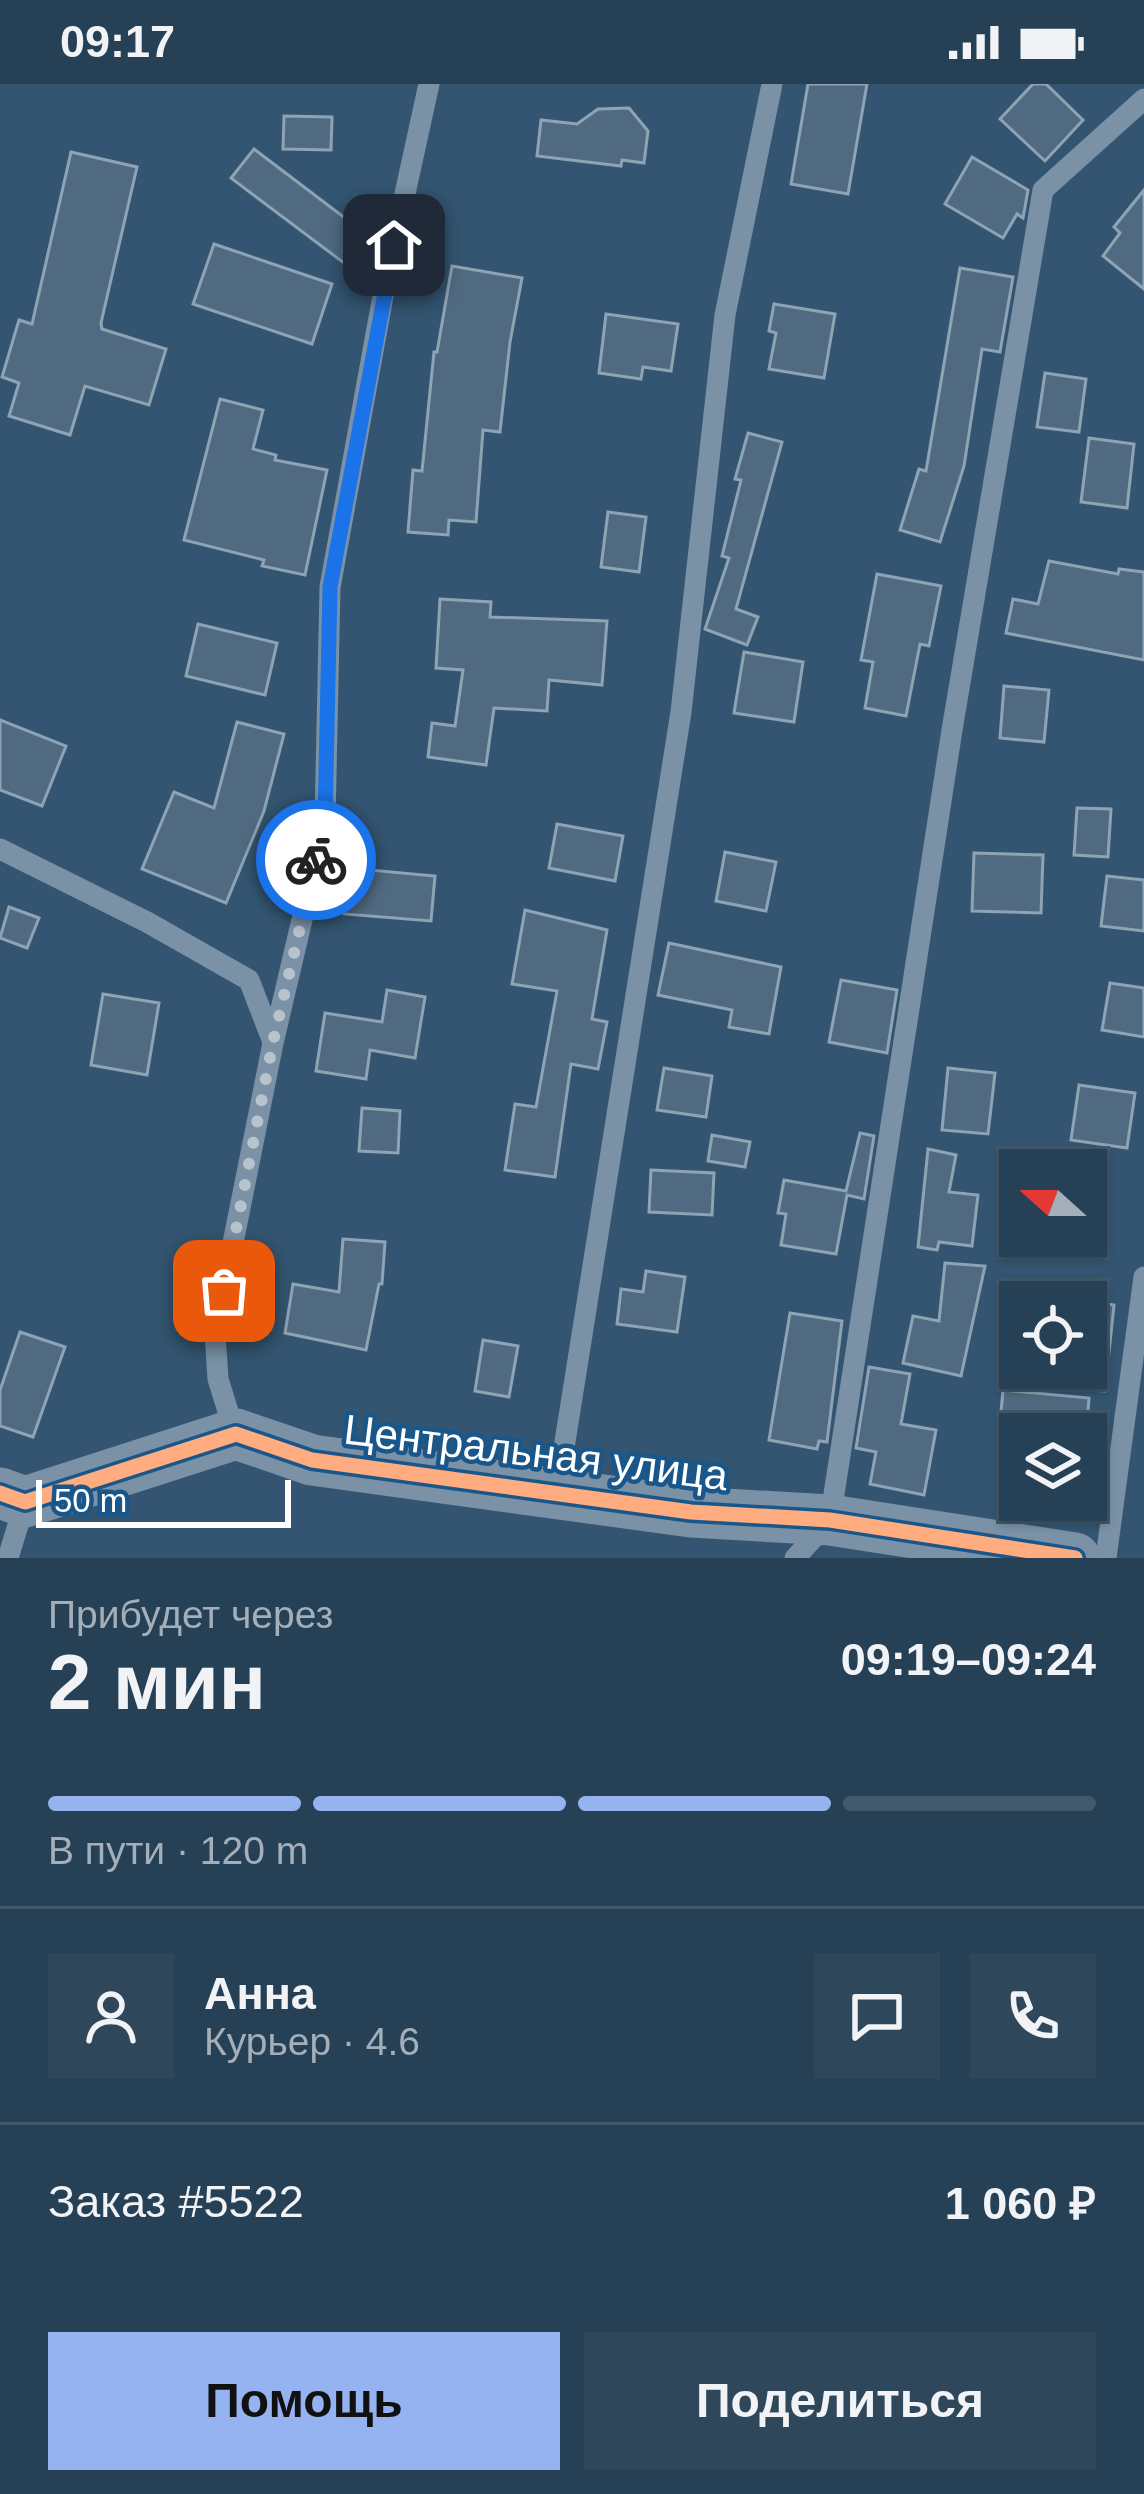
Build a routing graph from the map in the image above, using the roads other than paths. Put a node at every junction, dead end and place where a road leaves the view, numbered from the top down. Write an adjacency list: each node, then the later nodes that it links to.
1 (429, 84): 5 (lane)
2 (772, 84): 8 (lane)
3 (1144, 99): 10 (lane)
4 (0, 849): 5 (lane)
5 (273, 1042): 7 (lane)
6 (1144, 1277): 14 (lane)
7 (236, 1434): 8 (street, Центральная улица); 9 (street)
8 (556, 1493): 10 (street, Центральная улица)
9 (12, 1497): 11 (lane)
10 (830, 1520): 12 (lane); 13 (street, Центральная улица)
11 (8, 1558)
12 (795, 1558)
13 (1076, 1558)
14 (1106, 1558)

